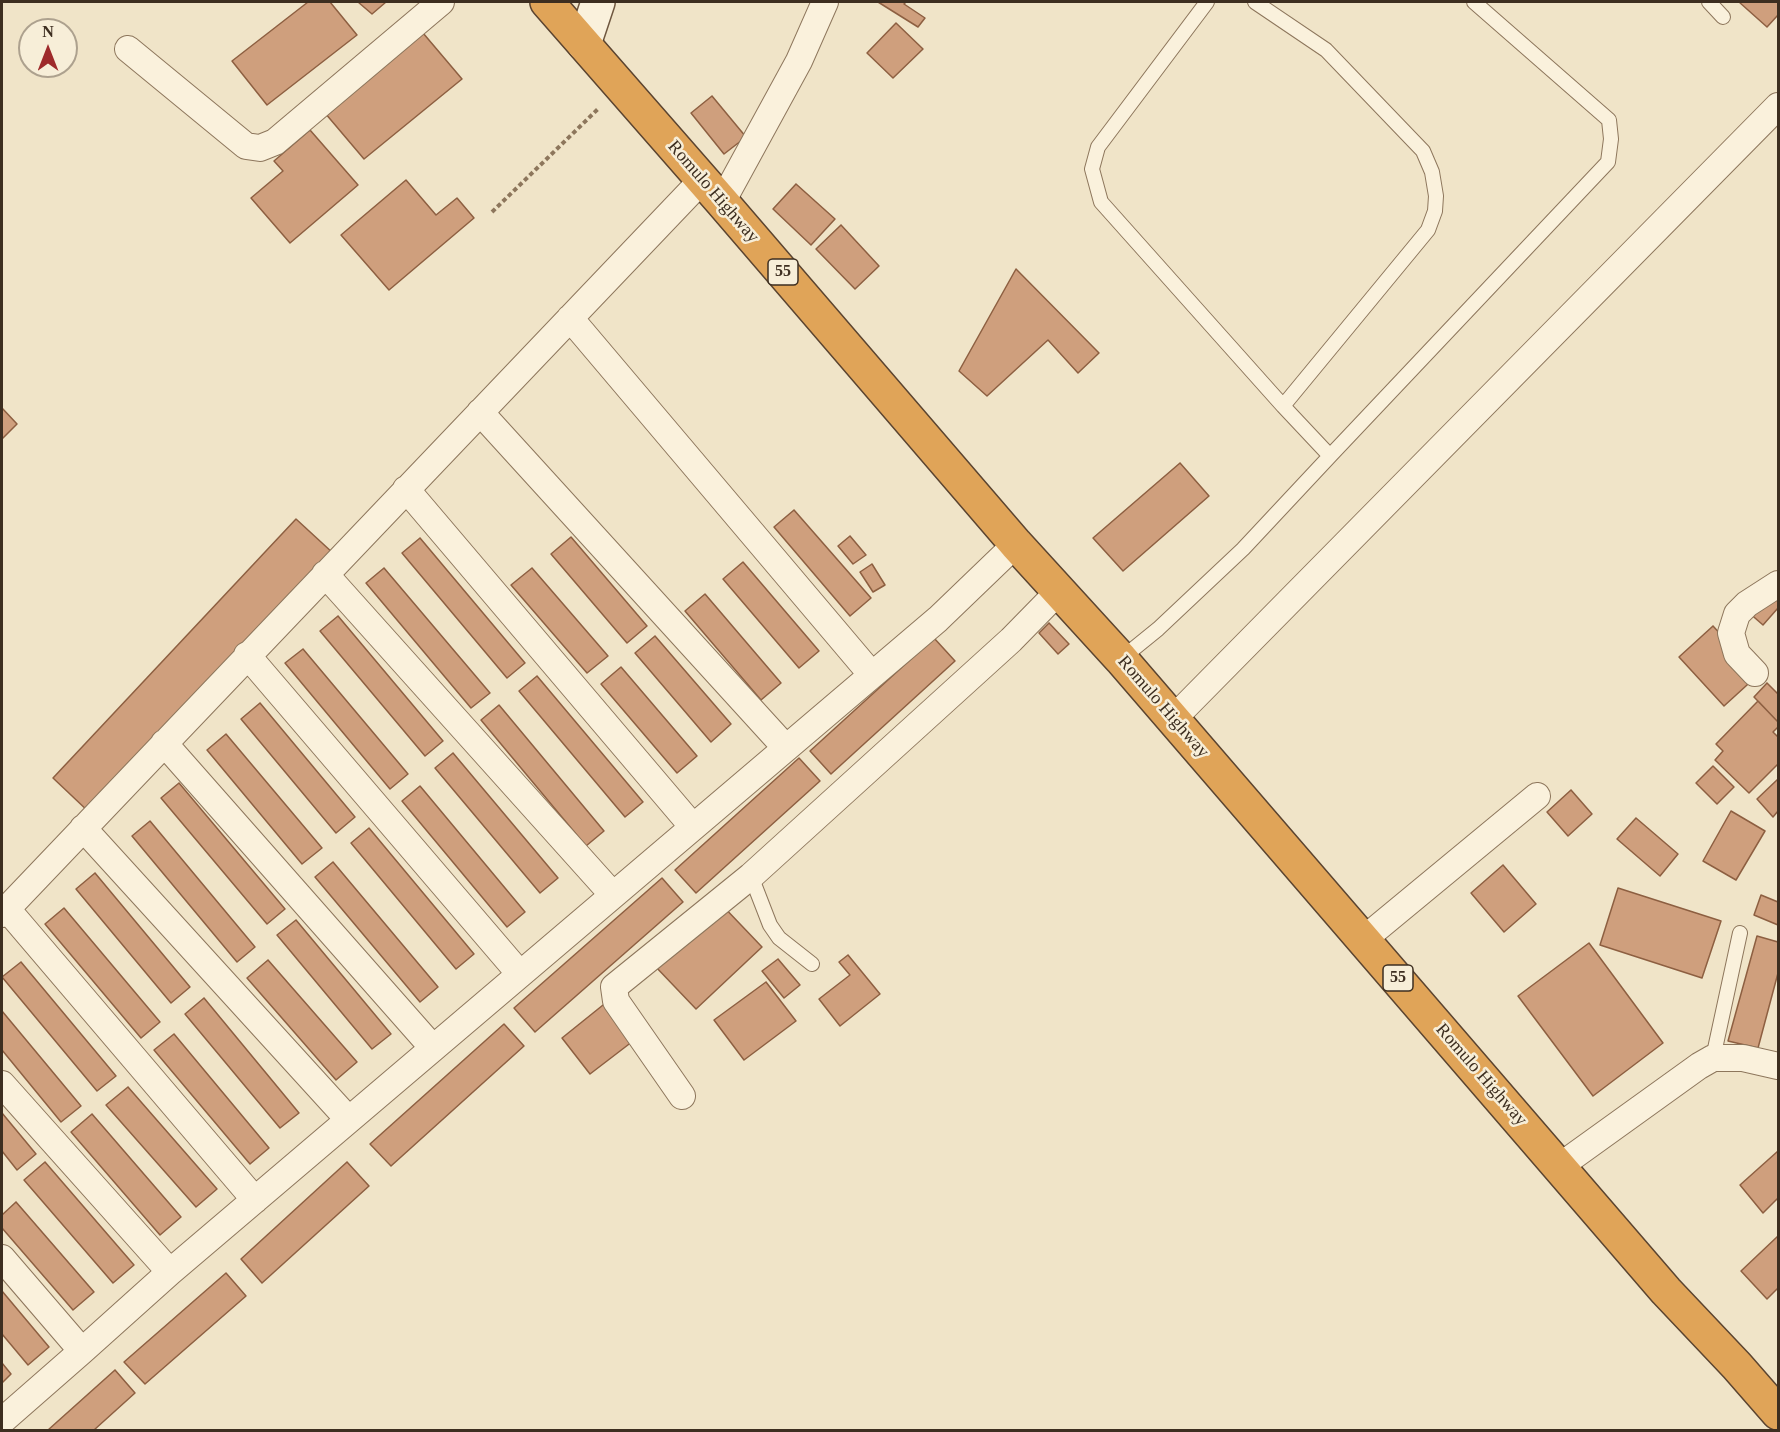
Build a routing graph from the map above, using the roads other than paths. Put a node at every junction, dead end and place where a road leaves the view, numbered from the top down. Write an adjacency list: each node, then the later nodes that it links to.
1 (441, 2): 11 (street)
2 (547, 2): 10 (highway, Romulo Highway / 55)
3 (598, 2): 10 (street)
4 (825, 2): 13 (street)
5 (1207, 2): 15 (lane)
6 (1255, 2): 15 (lane)
7 (1474, 2): 17 (lane)
8 (1709, 2): 9 (lane)
9 (1723, 16)
10 (584, 44): 13 (highway, Romulo Highway / 55)
11 (128, 49)
12 (1779, 106): 27 (street)
13 (712, 191): 14 (street); 19 (highway, Romulo Highway / 55)
14 (570, 318): 16 (street); 26 (street)
15 (1282, 406): 17 (lane)
16 (480, 412): 18 (street); 29 (street)
17 (1329, 456): 24 (lane)
18 (406, 489): 20 (street); 31 (street)
19 (1016, 544): 22 (highway, Romulo Highway / 55); 26 (street)
20 (325, 574): 23 (street); 34 (street)
21 (1779, 584): 25 (street)
22 (1059, 591): 24 (highway, Romulo Highway / 55); 33 (street)
23 (247, 655): 28 (street); 39 (street)
24 (1121, 659): 27 (highway, Romulo Highway / 55)
25 (1755, 673)
26 (872, 675): 29 (street)
27 (1173, 719): 37 (highway, Romulo Highway / 55)
28 (164, 743): 32 (street); 40 (street)
29 (786, 748): 31 (street)
30 (1537, 796): 37 (street)
31 (693, 826): 34 (street)
32 (84, 828): 35 (street); 45 (street)
33 (751, 876): 38 (lane); 44 (street)
34 (613, 895): 39 (street)
35 (4, 911): 47 (street)
36 (1740, 933): 41 (lane)
37 (1364, 939): 46 (highway, Romulo Highway / 55)
38 (812, 964)
39 (520, 974): 40 (street)
40 (433, 1048): 45 (street)
41 (1713, 1058): 42 (street); 46 (street)
42 (1779, 1066)
43 (2, 1084): 49 (street)
44 (682, 1096)
45 (349, 1120): 47 (street)
46 (1560, 1167): 51 (highway, Romulo Highway / 55)
47 (255, 1200): 49 (street)
48 (2, 1258): 50 (street)
49 (170, 1272): 50 (street)
50 (82, 1351): 52 (street)
51 (1779, 1413)
52 (2, 1421)

